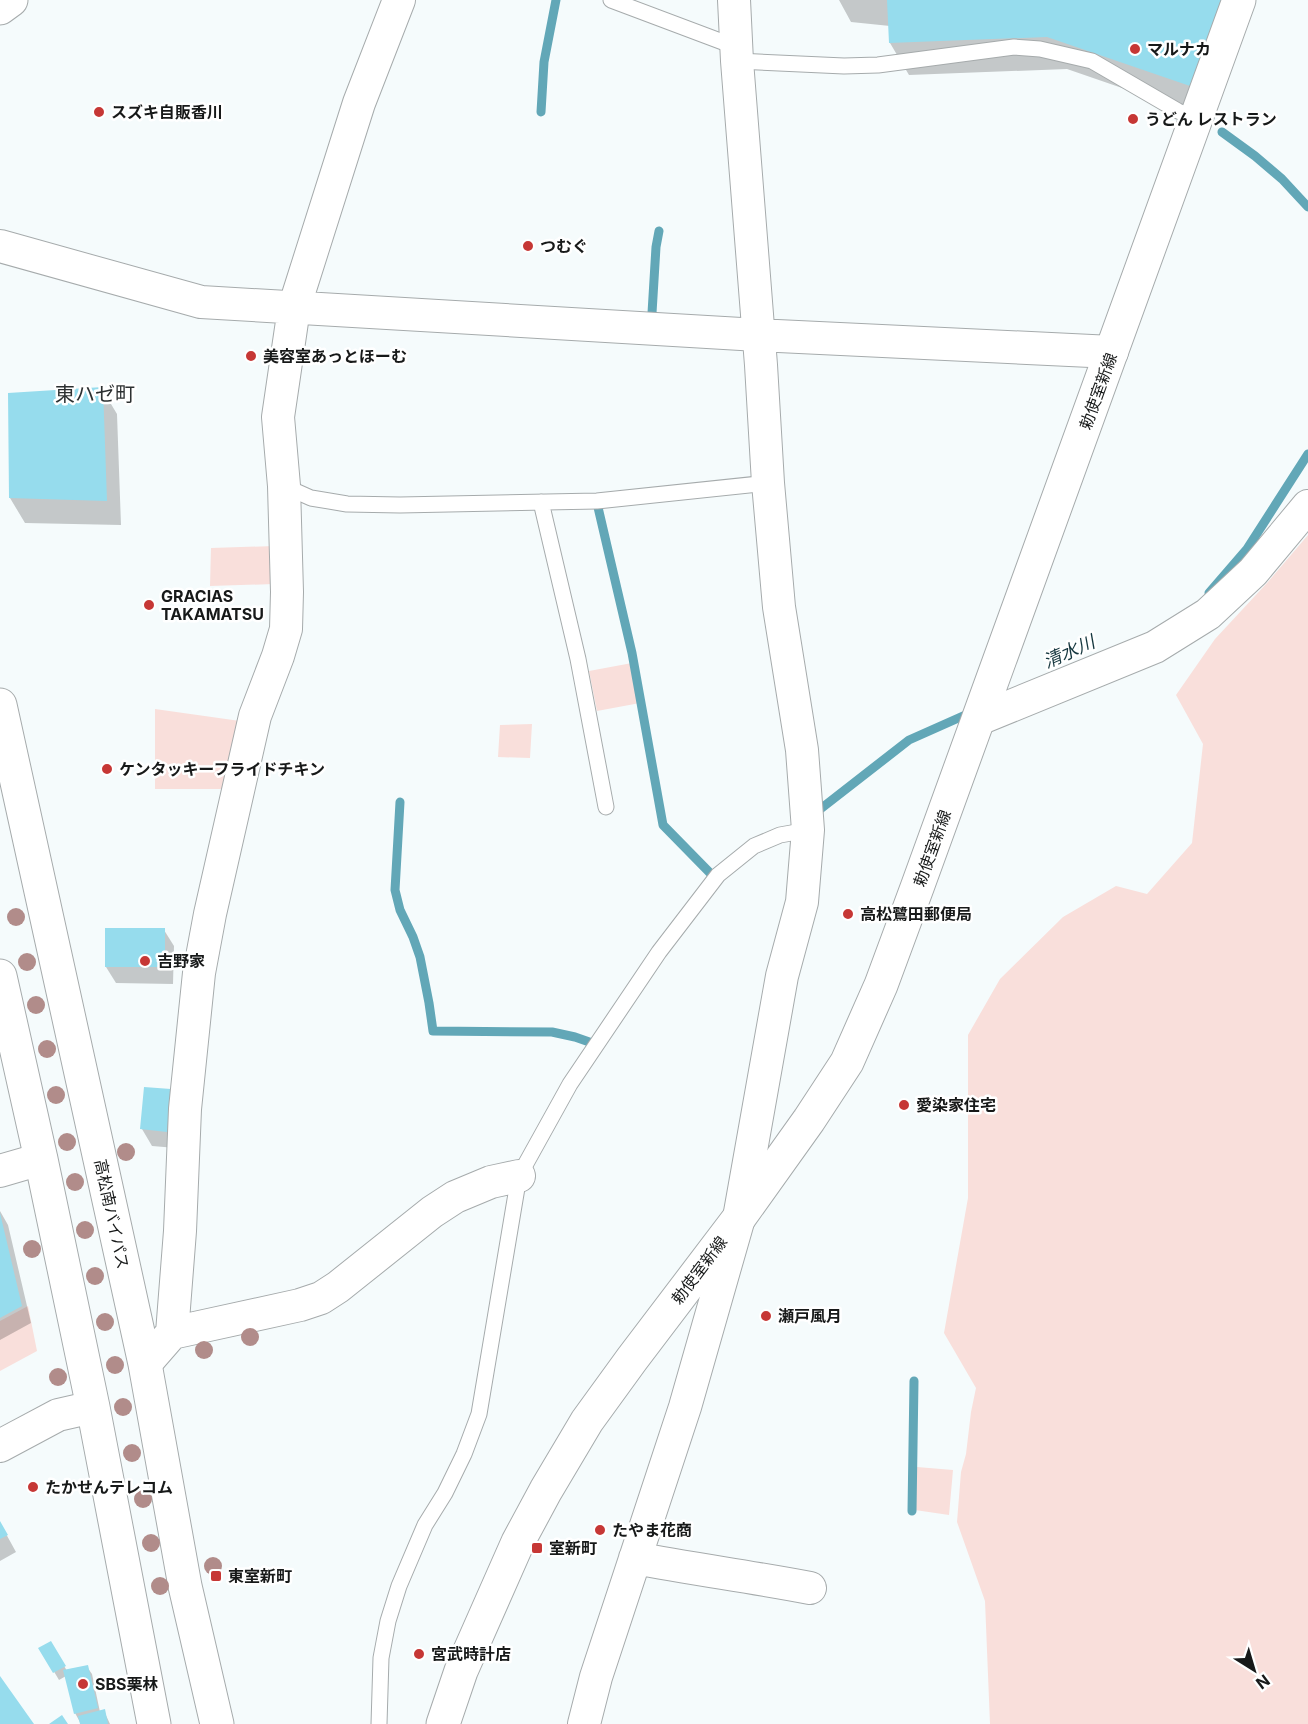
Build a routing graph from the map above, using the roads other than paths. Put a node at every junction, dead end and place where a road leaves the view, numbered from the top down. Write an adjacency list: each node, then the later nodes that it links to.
1 (11, 0): 6 (main road)
2 (399, 0): 10 (street)
3 (611, 0): 7 (lane)
4 (734, 0): 7 (street)
5 (1239, 0): 8 (main road, 勅使室新線)
6 (0, 8)
7 (736, 54): 8 (lane); 11 (street)
8 (1196, 119): 12 (main road, 勅使室新線)
9 (0, 246): 10 (street)
10 (294, 308): 11 (street); 14 (street)
11 (758, 335): 12 (street); 13 (street)
12 (1112, 352): 18 (main road, 勅使室新線)
13 (768, 483): 15 (lane); 20 (street)
14 (284, 486): 15 (lane); 26 (street)
15 (541, 502): 19 (lane)
16 (1308, 506): 18 (street)
17 (0, 705): 27 (main road, 高松南バイパス)
18 (982, 711): 25 (main road, 勅使室新線)
19 (606, 807)
20 (808, 830): 24 (lane); 25 (street)
21 (0, 976): 22 (main road)
22 (40, 1159): 23 (street); 28 (main road)
23 (0, 1171)
24 (519, 1176): 26 (street); 34 (lane)
25 (739, 1218): 30 (street); 35 (main road, 勅使室新線)
26 (172, 1334): 27 (street)
27 (145, 1364): 33 (main road, 高松南バイパス)
28 (93, 1407): 29 (street); 32 (main road)
29 (0, 1446)
30 (635, 1558): 31 (street); 36 (street)
31 (810, 1588)
32 (154, 1724)
33 (217, 1724)
34 (379, 1724)
35 (443, 1724)
36 (584, 1724)

